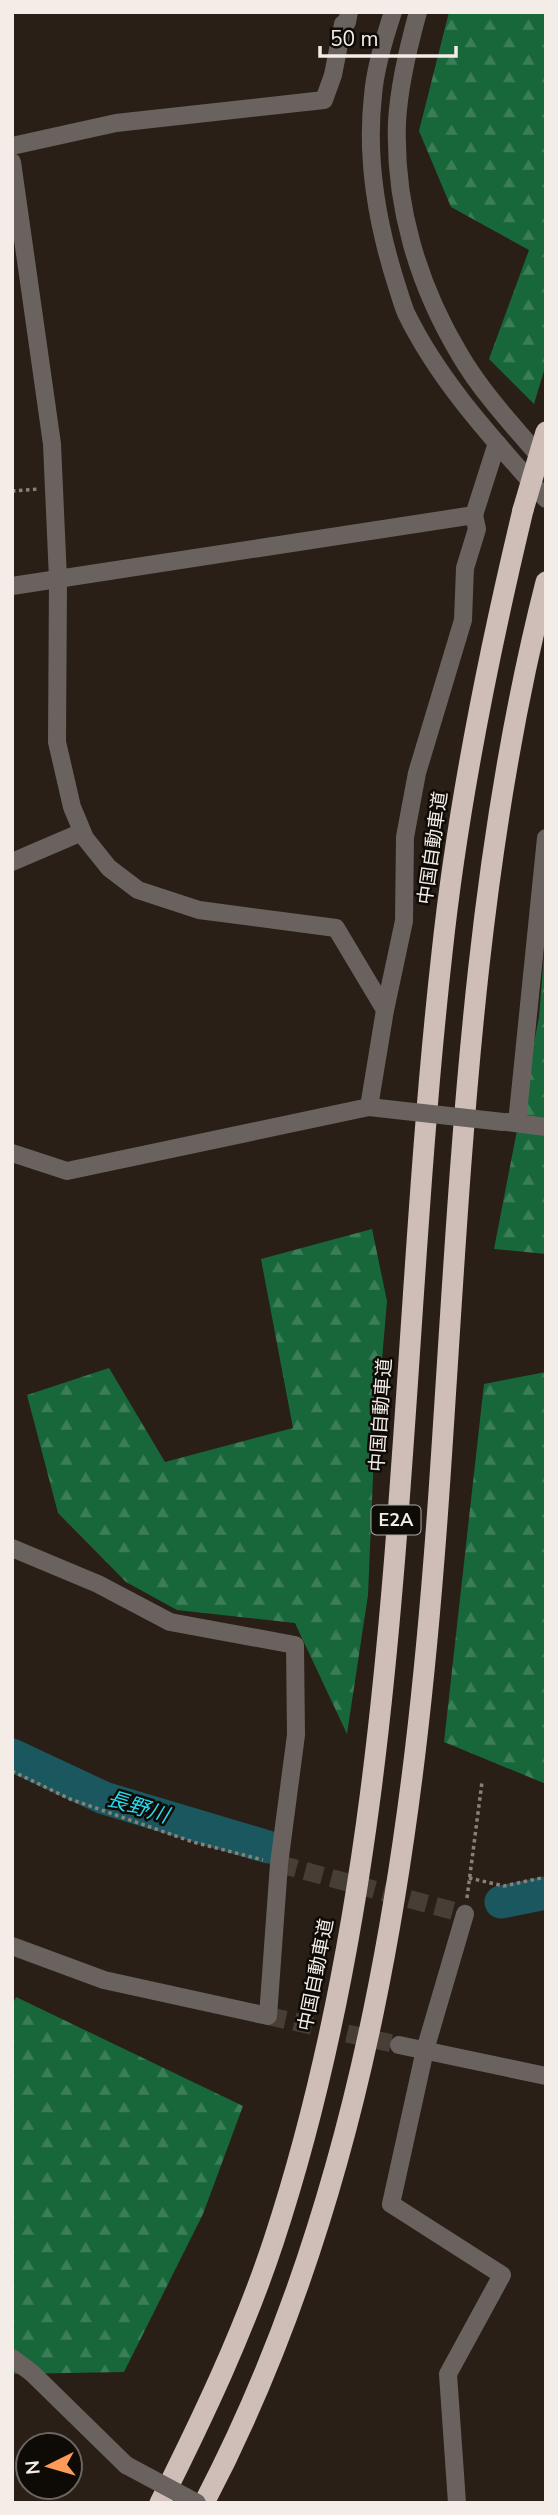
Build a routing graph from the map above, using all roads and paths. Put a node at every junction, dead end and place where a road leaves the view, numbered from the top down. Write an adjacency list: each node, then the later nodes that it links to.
1 (349, 12): 4 (street)
2 (393, 12): 7 (street)
3 (418, 12): 8 (street)
4 (12, 146)
5 (12, 162): 9 (street)
6 (546, 432): 36 (highway, 中国自動車道 / E2A, bridge)
7 (497, 443): 11 (street); 12 (street)
8 (546, 464)
9 (54, 488): 10 (path); 13 (street)
10 (12, 491)
11 (546, 499)
12 (474, 515): 13 (street); 19 (street)
13 (58, 579): 15 (street); 16 (street)
14 (546, 582): 38 (highway, E2A)
15 (12, 586)
16 (82, 831): 18 (street); 19 (street)
17 (546, 838): 21 (street)
18 (12, 862)
19 (385, 1010): 20 (street)
20 (369, 1107): 21 (street, bridge); 23 (street)
21 (510, 1123): 22 (street)
22 (546, 1127)
23 (12, 1153)
24 (12, 1548): 27 (street)
25 (12, 1771): 27 (path)
26 (482, 1782): 29 (path)
27 (279, 1864): 31 (street)
28 (546, 1877): 29 (path)
29 (469, 1878): 30 (path)
30 (465, 1914): 33 (street)
31 (12, 1946)
32 (399, 2045): 33 (street)
33 (425, 2050): 34 (street); 39 (street)
34 (546, 2076)
35 (12, 2358): 37 (street, bridge)
36 (160, 2503)
37 (197, 2503)
38 (204, 2503)
39 (457, 2503)

